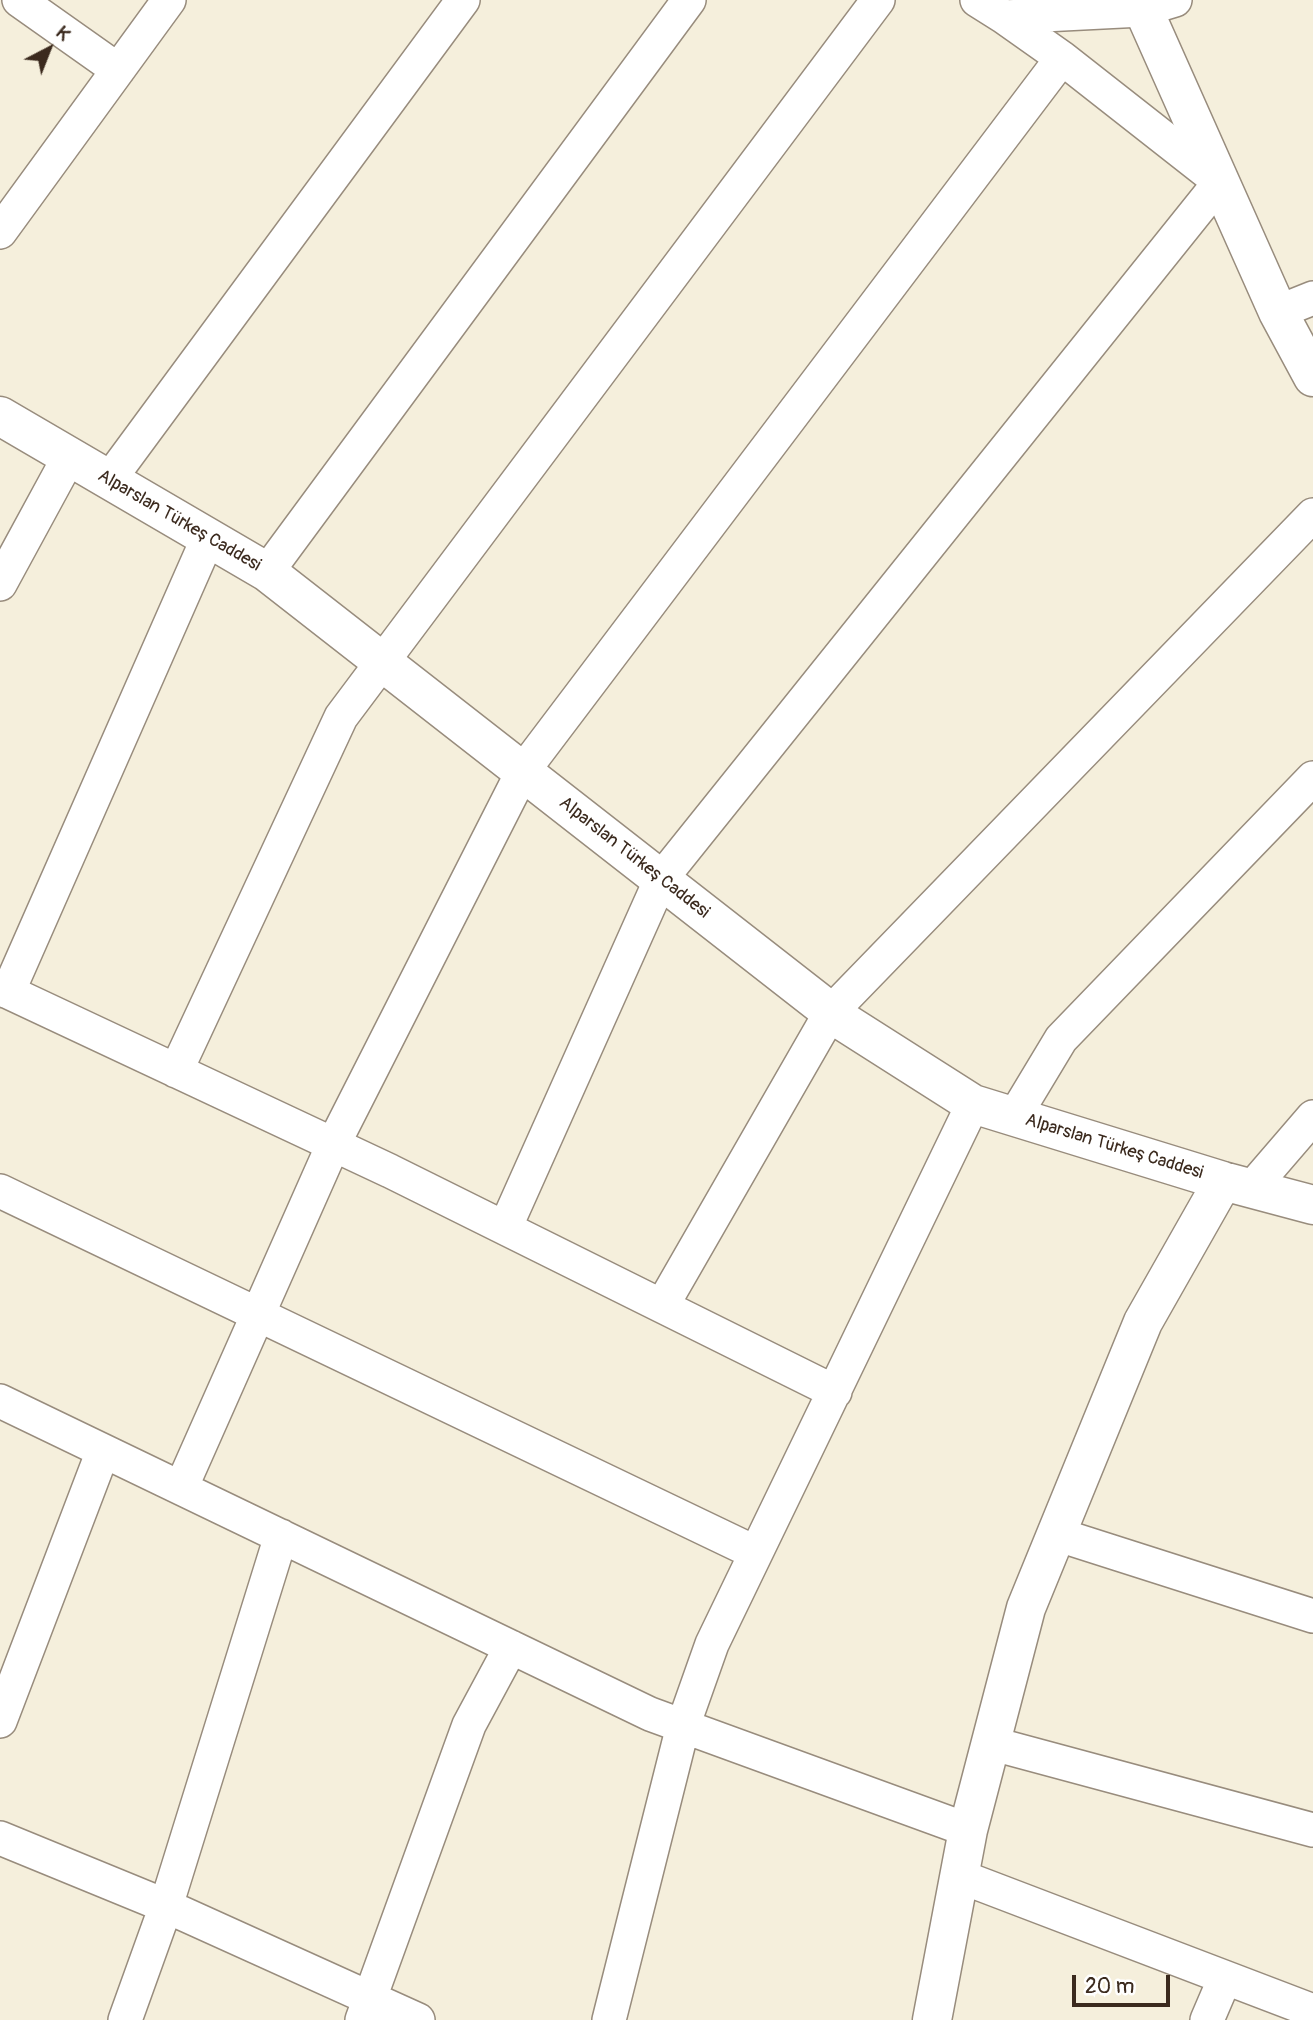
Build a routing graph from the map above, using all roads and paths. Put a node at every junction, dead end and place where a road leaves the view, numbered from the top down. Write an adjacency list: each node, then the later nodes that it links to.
1 (19, 0): 9 (street)
2 (169, 0): 9 (street)
3 (463, 0): 17 (street)
4 (689, 0): 20 (street)
5 (878, 0): 22 (street)
6 (1152, 3): 7 (street); 10 (street)
7 (990, 8): 8 (street)
8 (1062, 58): 10 (street); 23 (street)
9 (118, 70): 11 (street)
10 (1220, 182): 13 (street); 25 (street)
11 (0, 232)
12 (1313, 299): 13 (street)
13 (1278, 312): 14 (street)
14 (1313, 377)
15 (0, 416): 16 (street, Alparslan Türkeş Caddesi)
16 (69, 457): 17 (street, Alparslan Türkeş Caddesi); 21 (street)
17 (109, 480): 19 (street, Alparslan Türkeş Caddesi)
18 (1313, 516): 27 (street)
19 (208, 538): 20 (street, Alparslan Türkeş Caddesi); 26 (street)
20 (267, 572): 22 (street, Alparslan Türkeş Caddesi)
21 (0, 584)
22 (382, 662): 23 (street, Alparslan Türkeş Caddesi); 28 (street)
23 (523, 771): 25 (street, Alparslan Türkeş Caddesi); 32 (street)
24 (1313, 778): 30 (street)
25 (661, 879): 27 (street, Alparslan Türkeş Caddesi); 36 (street)
26 (4, 990): 28 (street)
27 (831, 1012): 29 (street, Alparslan Türkeş Caddesi); 37 (street)
28 (176, 1071): 32 (street)
29 (973, 1104): 30 (street, Alparslan Türkeş Caddesi); 39 (street)
30 (1014, 1116): 33 (street, Alparslan Türkeş Caddesi)
31 (1313, 1116): 33 (street)
32 (333, 1145): 36 (street); 38 (street)
33 (1237, 1185): 35 (street, Alparslan Türkeş Caddesi); 43 (street)
34 (0, 1191): 38 (street)
35 (1313, 1205)
36 (505, 1228): 37 (street)
37 (662, 1306): 39 (street)
38 (259, 1313): 42 (street); 45 (street)
39 (835, 1392): 45 (street)
40 (0, 1401): 41 (street)
41 (103, 1451): 42 (street); 48 (street)
42 (181, 1488): 44 (street)
43 (1056, 1534): 46 (street); 50 (street)
44 (281, 1536): 47 (street); 55 (street)
45 (756, 1553): 49 (street)
46 (1313, 1616)
47 (511, 1647): 49 (street); 57 (street)
48 (0, 1721)
49 (683, 1726): 51 (street); 61 (street)
50 (990, 1743): 51 (street); 52 (street)
51 (968, 1830): 54 (street)
52 (1313, 1830)
53 (0, 1838): 55 (street)
54 (959, 1876): 56 (street); 62 (street)
55 (166, 1906): 57 (street); 59 (street)
56 (1226, 1978): 58 (street); 63 (street)
57 (366, 2008): 60 (street)
58 (1313, 2011)
59 (125, 2020)
60 (418, 2020)
61 (610, 2020)
62 (932, 2020)
63 (1208, 2020)

